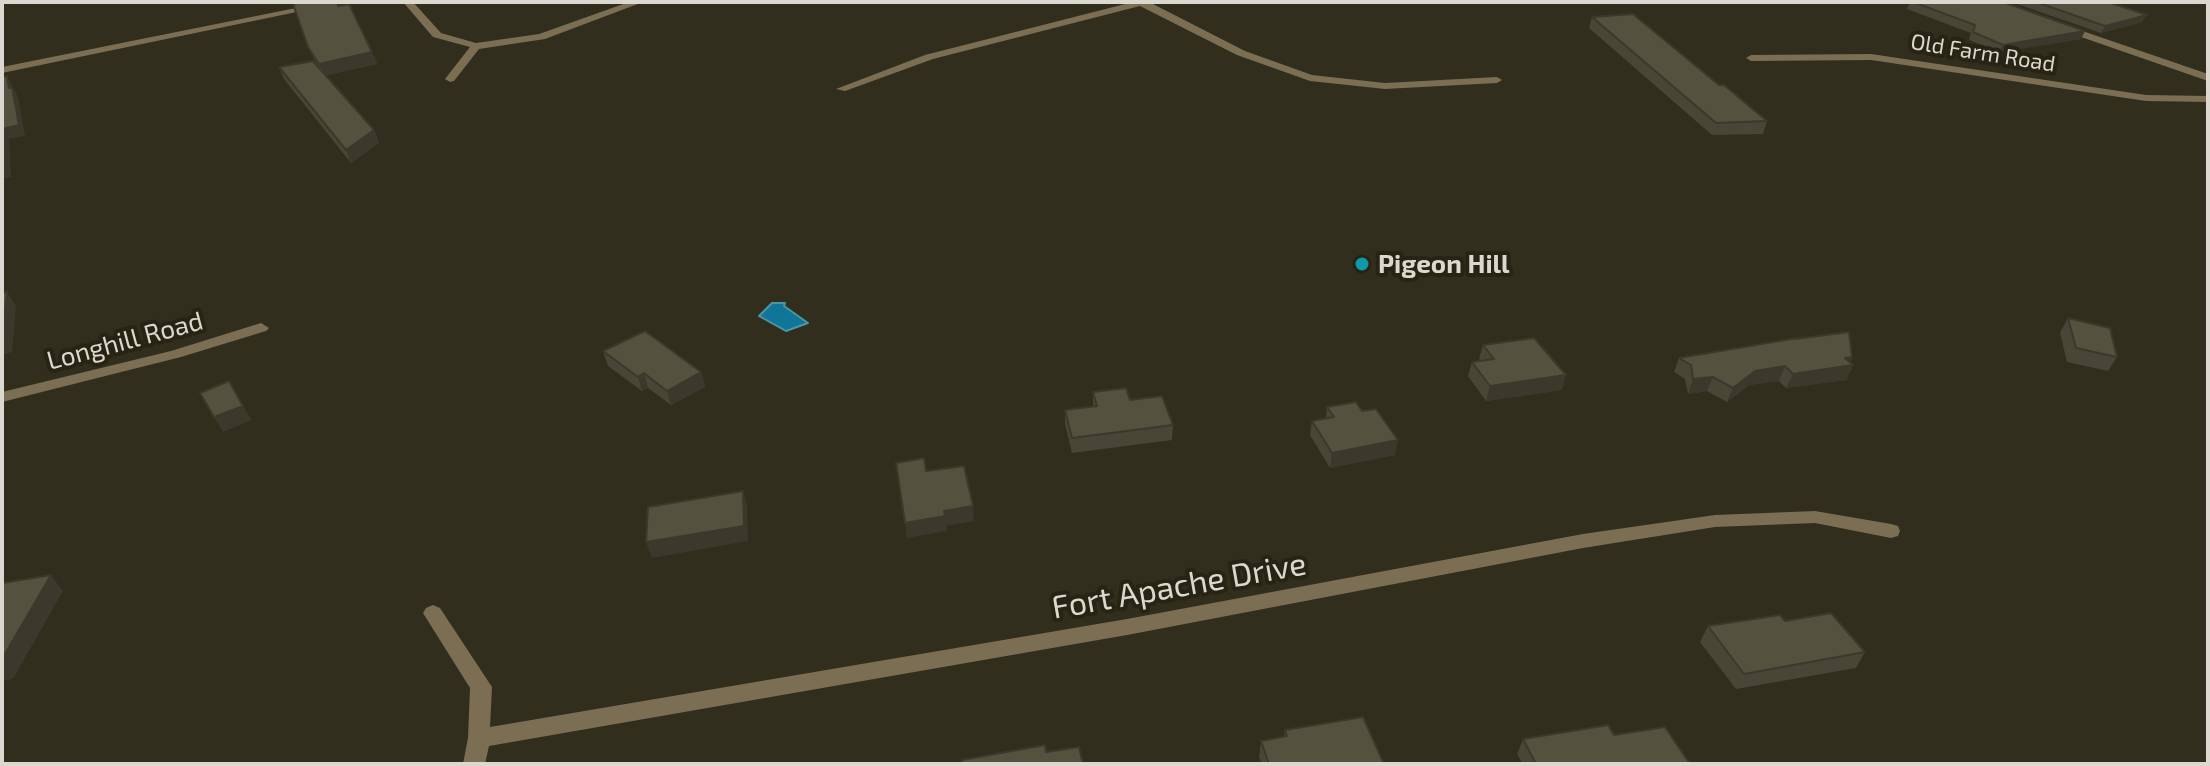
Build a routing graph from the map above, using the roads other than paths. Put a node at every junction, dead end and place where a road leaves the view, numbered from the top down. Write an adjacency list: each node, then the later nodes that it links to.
1 (340, 2): 8 (street)
2 (408, 2): 6 (street)
3 (638, 2): 6 (street)
4 (1143, 2): 11 (street); 12 (street)
5 (2050, 22): 9 (street)
6 (476, 46): 10 (street)
7 (1751, 58): 13 (street, Old Farm Road)
8 (2, 70)
9 (2208, 78)
10 (450, 79)
11 (1497, 80)
12 (841, 89)
13 (2208, 99)
14 (261, 328): 15 (street, Longhill Road)
15 (2, 397)
16 (1891, 531): 18 (street, Fort Apache Drive)
17 (433, 613): 18 (street)
18 (479, 738): 19 (street)
19 (474, 764)

